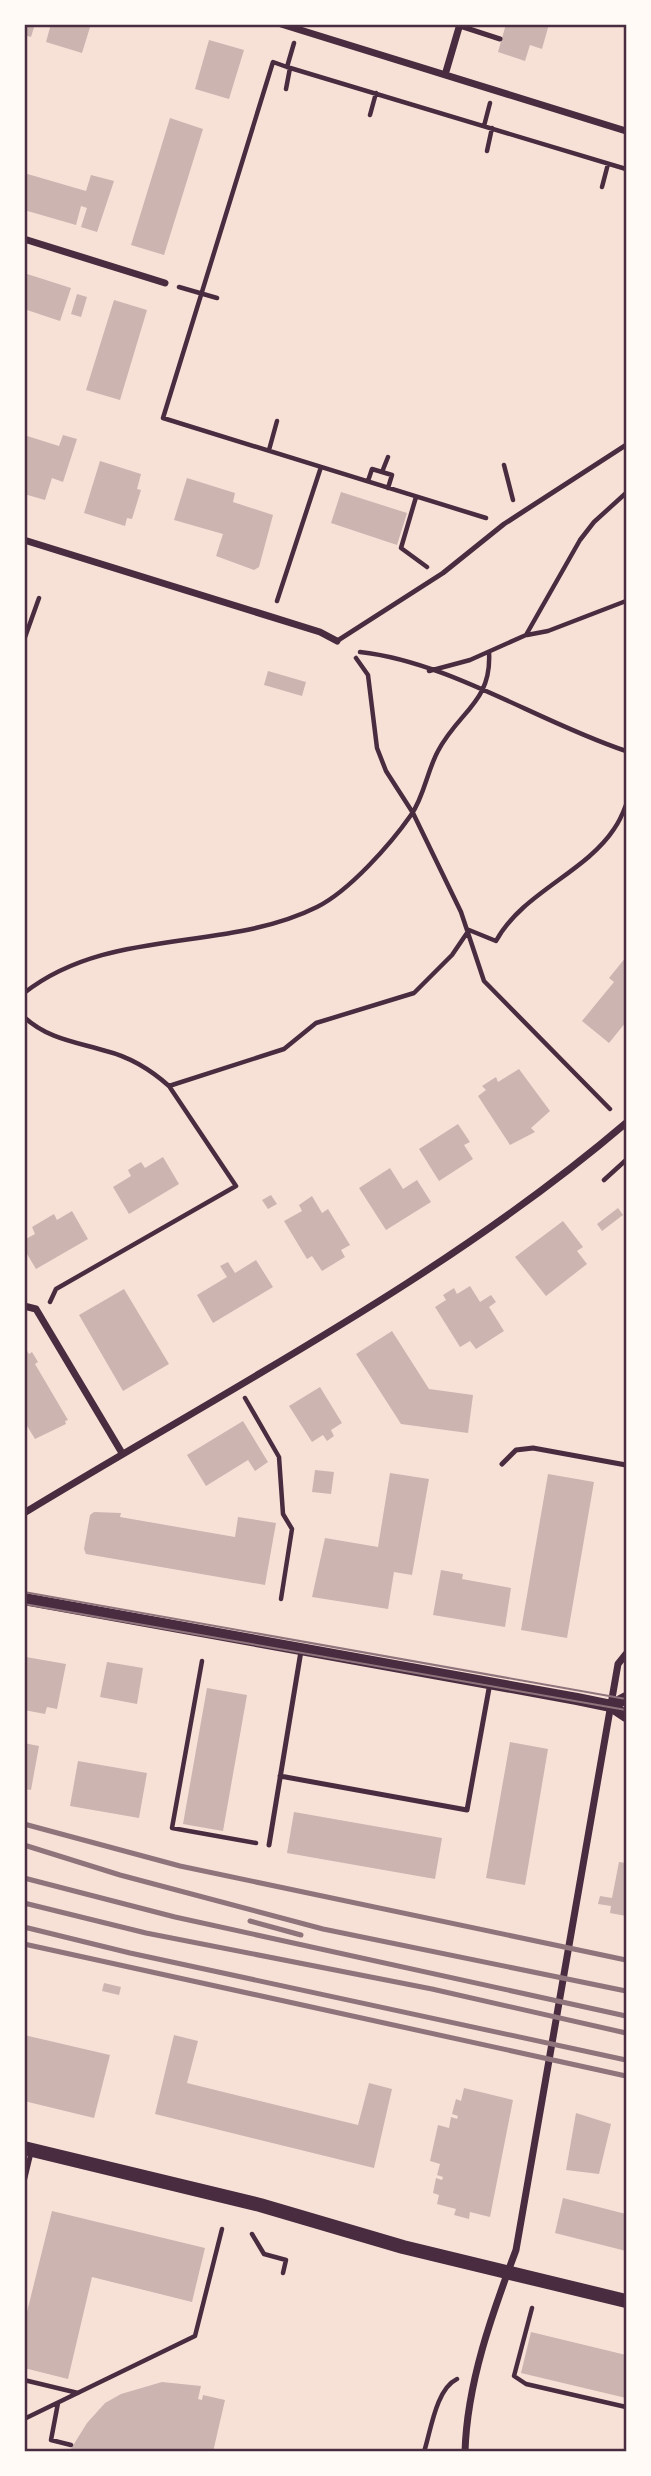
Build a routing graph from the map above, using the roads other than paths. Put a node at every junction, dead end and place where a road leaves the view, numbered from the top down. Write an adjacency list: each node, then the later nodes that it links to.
1 (281, 24): 4 (street)
2 (460, 25): 3 (lane); 4 (street)
3 (500, 39)
4 (445, 75): 5 (street)
5 (626, 131)
6 (24, 239): 7 (street)
7 (165, 283)
8 (626, 445): 10 (lane)
9 (24, 540): 10 (street)
10 (337, 641)
11 (626, 1123): 13 (street)
12 (24, 1306): 13 (street)
13 (122, 1453): 16 (street)
14 (502, 1464): 15 (lane)
15 (626, 1465)
16 (24, 1513)
17 (24, 1599): 18 (street)
18 (301, 1650): 20 (street); 25 (lane)
19 (626, 1654): 22 (street)
20 (490, 1683): 22 (street); 25 (lane)
21 (626, 1698): 22 (street)
22 (611, 1706): 23 (lane); 24 (street); 29 (street)
23 (626, 1708)
24 (626, 1716)
25 (280, 1776): 26 (lane)
26 (269, 1845)
27 (28, 2149): 28 (lane); 29 (main road)
28 (24, 2182)
29 (508, 2272): 30 (main road); 31 (street)
30 (626, 2301)
31 (466, 2452)

